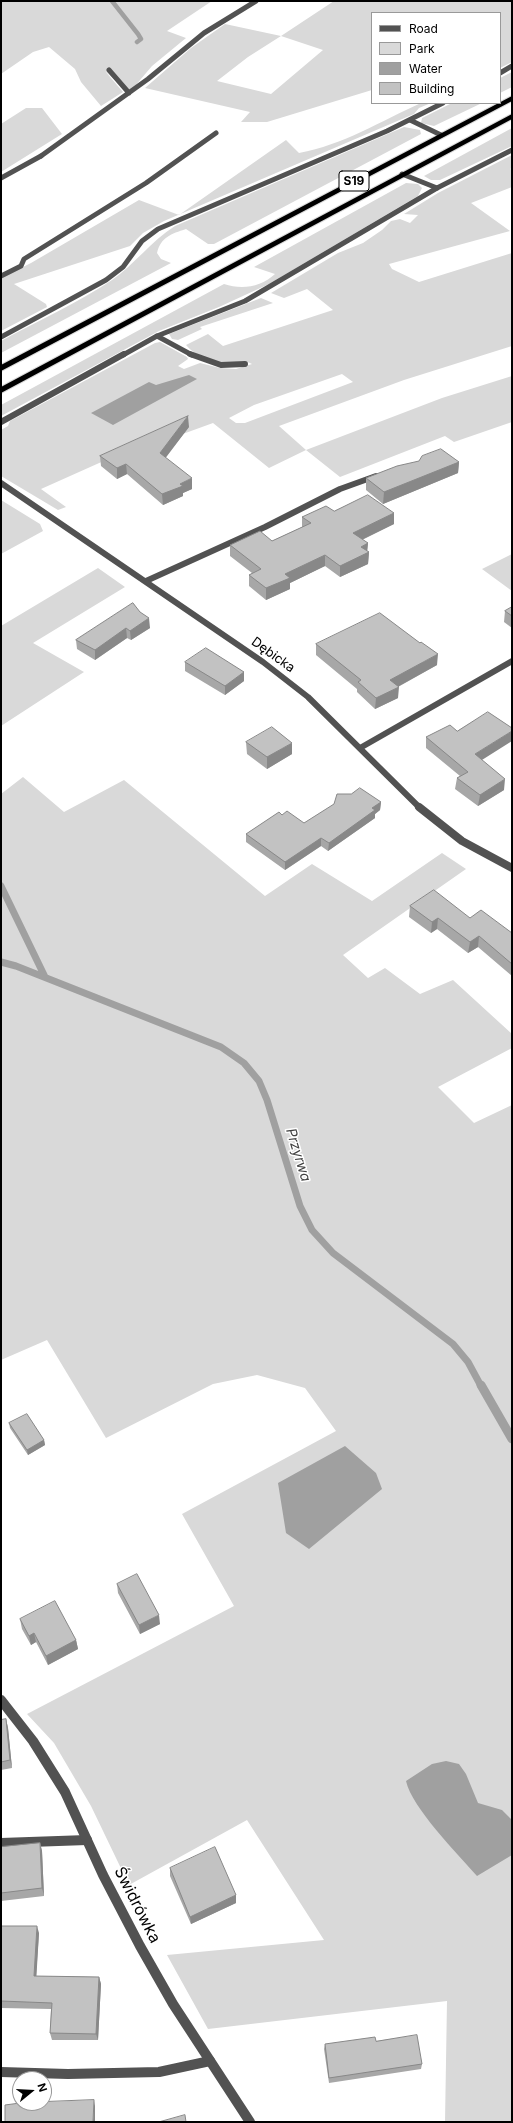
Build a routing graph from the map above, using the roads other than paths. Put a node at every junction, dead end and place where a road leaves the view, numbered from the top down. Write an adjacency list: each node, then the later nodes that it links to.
1 (256, 1): 5 (street)
2 (512, 66): 4 (street)
3 (109, 70): 5 (street)
4 (501, 72)
5 (129, 92): 16 (street)
6 (512, 98): 9 (highway, S19)
7 (441, 104): 11 (street)
8 (500, 104): 13 (highway, S19)
9 (501, 104)
10 (512, 116): 15 (highway, S19)
11 (410, 120): 13 (street); 19 (street)
12 (216, 133): 18 (street)
13 (441, 135): 22 (highway, S19)
14 (512, 150): 17 (street)
15 (402, 174): 17 (street); 23 (highway, S19)
16 (1, 178)
17 (437, 188): 20 (street)
18 (1, 276)
19 (1, 336)
20 (157, 336): 21 (street); 24 (street)
21 (245, 364)
22 (1, 368)
23 (1, 390)
24 (1, 422)
25 (381, 475): 27 (street)
26 (1, 483): 27 (street, Dębicka)
27 (146, 581): 29 (street, Dębicka)
28 (512, 661): 29 (street)
29 (360, 748): 30 (street, Dębicka)
30 (512, 868)
31 (1, 1700): 32 (street, Świdrówka)
32 (87, 1840): 33 (street); 34 (street, Świdrówka)
33 (1, 1843)
34 (210, 2062): 35 (street); 36 (street, Świdrówka)
35 (1, 2072)
36 (250, 2122)

